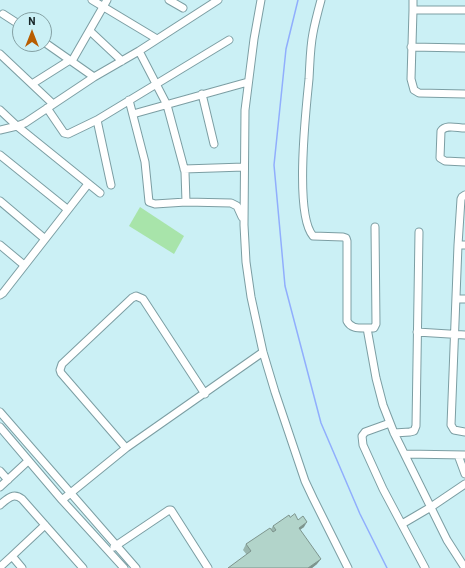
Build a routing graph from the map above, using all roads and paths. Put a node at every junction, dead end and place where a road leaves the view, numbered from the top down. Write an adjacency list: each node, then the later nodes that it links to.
1 (92, 0): 9 (street)
2 (107, 0): 9 (street)
3 (169, 0): 10 (street)
4 (218, 0): 8 (street)
5 (261, 0): 26 (street)
6 (321, 0): 62 (street)
7 (413, 0): 11 (street)
8 (210, 2): 16 (street)
9 (103, 7): 15 (street); 16 (street)
10 (183, 8)
11 (413, 10): 12 (street); 18 (street)
12 (465, 10)
13 (3, 14): 14 (street)
14 (12, 20)
15 (90, 31): 23 (street); 24 (street)
16 (157, 39): 21 (street)
17 (229, 40): 28 (street)
18 (411, 47): 20 (street); 30 (street)
19 (52, 48): 23 (street)
20 (465, 48)
21 (139, 52): 24 (street); 28 (street)
22 (0, 54): 27 (street)
23 (71, 61): 25 (street); 27 (street)
24 (122, 61): 25 (street)
25 (94, 76): 33 (street)
26 (248, 82): 29 (street); 43 (street)
27 (32, 84): 33 (street)
28 (155, 84): 31 (street); 32 (street)
29 (202, 94): 32 (street); 40 (street)
30 (465, 94)
31 (129, 100): 35 (street); 36 (street)
32 (167, 105): 35 (street); 44 (street)
33 (50, 106): 36 (street); 37 (street)
34 (0, 110): 37 (street)
35 (133, 114): 50 (street)
36 (97, 120): 46 (street)
37 (17, 126): 39 (street); 45 (street)
38 (465, 128): 42 (street)
39 (0, 130)
40 (214, 144)
41 (0, 155): 51 (street)
42 (465, 162)
43 (244, 167): 44 (street); 52 (street)
44 (184, 169): 50 (street)
45 (88, 184): 47 (street); 51 (street)
46 (111, 185)
47 (100, 193)
48 (465, 195): 57 (street)
49 (0, 201): 55 (street)
50 (186, 202): 52 (street)
51 (68, 210): 55 (street)
52 (244, 225): 66 (street)
53 (376, 227): 62 (street)
54 (419, 232): 63 (street)
55 (45, 239): 58 (street)
56 (0, 245): 58 (street)
57 (461, 245): 60 (street)
58 (24, 265): 59 (street)
59 (0, 295)
60 (456, 299): 61 (street); 64 (street)
61 (465, 299)
62 (367, 328): 69 (street)
63 (417, 332): 64 (street); 72 (street)
64 (454, 334): 65 (street); 71 (street)
65 (465, 335)
66 (263, 352): 67 (street); 97 (street)
67 (205, 394): 73 (street); 73 (street)
68 (0, 412): 82 (street)
69 (390, 423): 72 (street); 86 (street)
70 (0, 428): 76 (street)
71 (465, 432)
72 (394, 433): 74 (street)
73 (126, 448): 82 (street)
74 (404, 454): 75 (street); 85 (street)
75 (461, 455): 78 (street)
76 (28, 461): 79 (street); 83 (street)
77 (0, 471): 79 (street)
78 (465, 474)
79 (8, 480): 81 (street)
80 (465, 484): 85 (street)
81 (0, 487)
82 (71, 493): 83 (street); 88 (street)
83 (62, 500): 89 (street)
84 (0, 505): 87 (street)
85 (431, 507): 86 (street); 99 (street)
86 (402, 524): 98 (street)
87 (45, 525): 90 (street); 93 (street)
88 (117, 546): 89 (street); 95 (street); 96 (street)
89 (109, 550): 94 (street)
90 (12, 556): 91 (street); 92 (street)
91 (0, 567)
92 (22, 568)
93 (83, 568)
94 (124, 568)
95 (136, 568)
96 (208, 568)
97 (348, 568)
98 (425, 568)
99 (465, 568)

